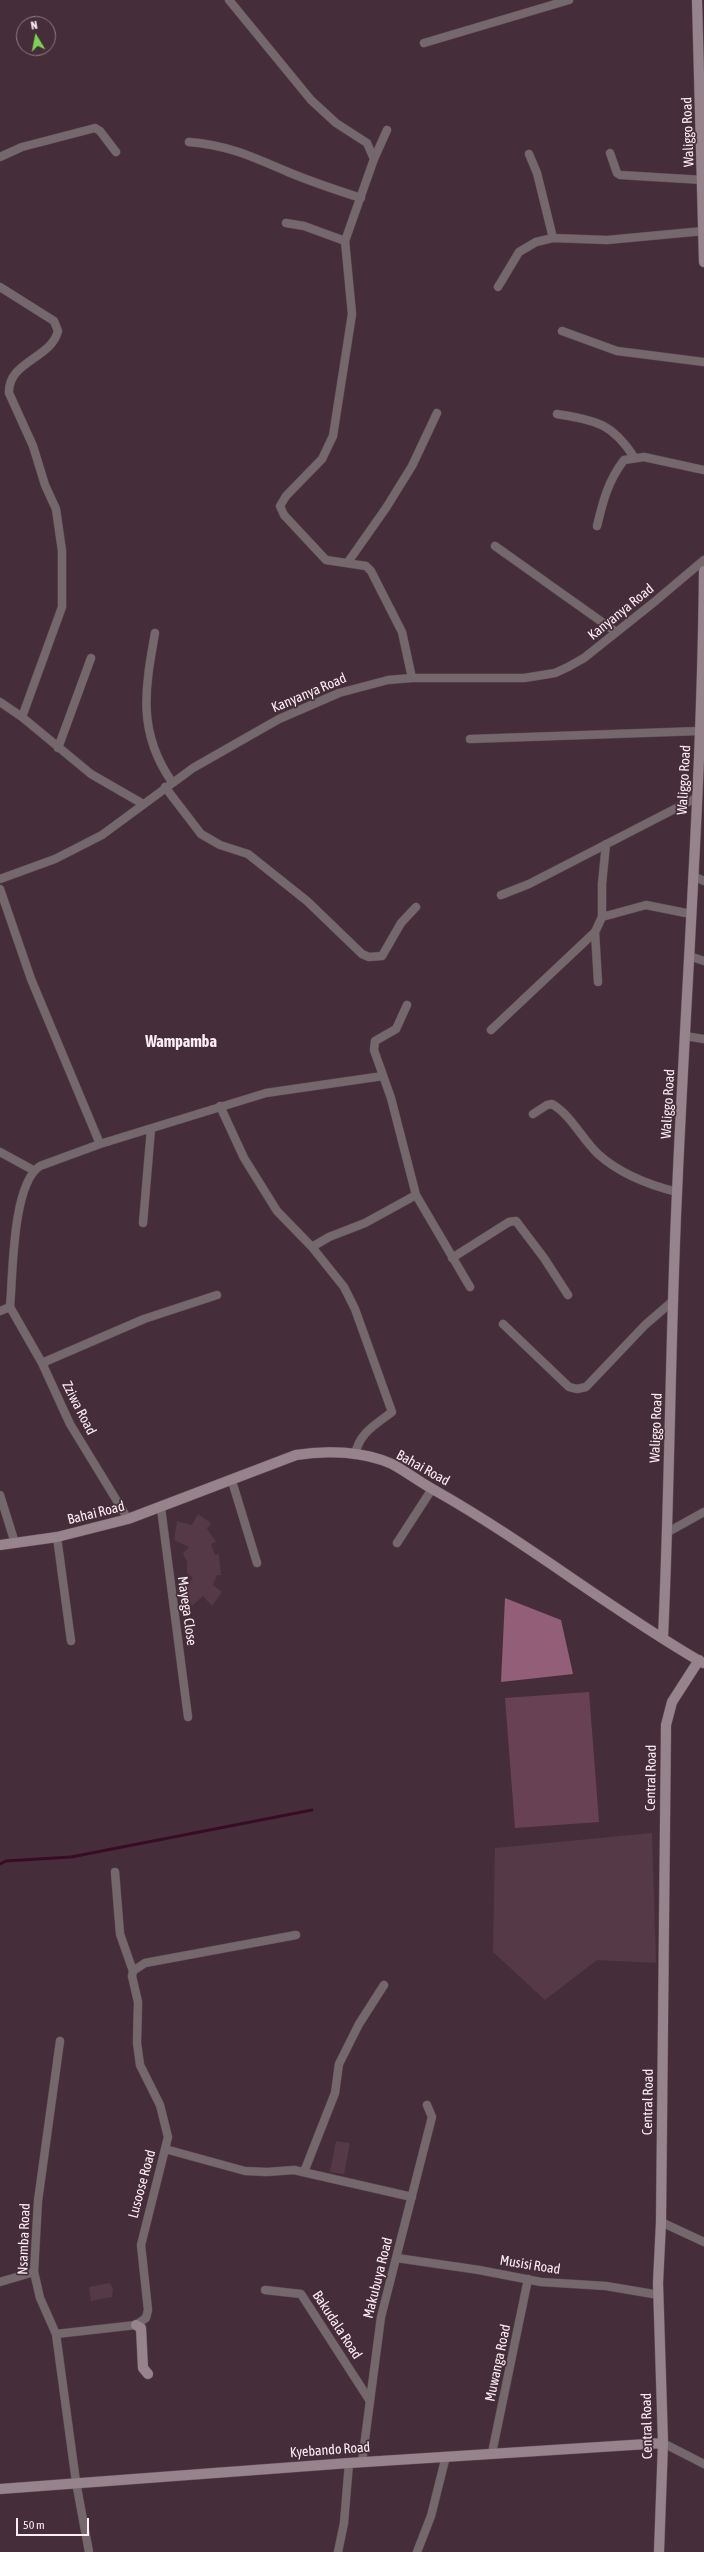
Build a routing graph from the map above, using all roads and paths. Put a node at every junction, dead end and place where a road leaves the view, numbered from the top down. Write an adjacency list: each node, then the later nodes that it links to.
1 (229, 0): 12 (street)
2 (569, 0): 5 (street)
3 (697, 0): 4 (street, Waliggo Road)
4 (701, 18): 13 (street, Waliggo Road)
5 (424, 43)
6 (387, 130): 12 (street)
7 (189, 142): 14 (street)
8 (116, 152): 11 (street)
9 (610, 153): 13 (street)
10 (529, 154): 17 (street)
11 (0, 157)
12 (374, 159): 14 (street)
13 (703, 180): 16 (street, Waliggo Road)
14 (361, 198): 18 (street)
15 (286, 223): 18 (street)
16 (704, 231): 17 (street); 19 (street, Waliggo Road)
17 (554, 238): 22 (street)
18 (345, 242): 32 (street)
19 (704, 256): 20 (street, Waliggo Road)
20 (704, 262)
21 (0, 287): 41 (street)
22 (498, 287)
23 (562, 331): 24 (street)
24 (704, 362)
25 (437, 413): 32 (street)
26 (557, 414): 27 (street)
27 (634, 457): 28 (street); 29 (street)
28 (704, 470)
29 (597, 526)
30 (496, 546): 35 (street)
31 (704, 560): 35 (street, Kanyanya Road)
32 (348, 562): 39 (street)
33 (704, 571): 34 (street, Waliggo Road)
34 (704, 590): 38 (street, Waliggo Road)
35 (616, 632): 39 (street, Kanyanya Road)
36 (155, 633): 45 (street)
37 (91, 658): 44 (street)
38 (703, 671): 42 (street, Waliggo Road)
39 (412, 678): 45 (street, Kanyanya Road)
40 (0, 702): 41 (street)
41 (22, 717): 44 (street)
42 (700, 731): 43 (street); 46 (street, Waliggo Road)
43 (470, 739)
44 (58, 748): 47 (street)
45 (168, 784): 47 (street, Kanyanya Road); 54 (street)
46 (696, 798): 48 (street); 49 (street, Waliggo Road)
47 (142, 804): 50 (street, Kanyanya Road)
48 (606, 844): 53 (street); 56 (street)
49 (693, 876): 51 (street); 55 (street, Waliggo Road)
50 (0, 879)
51 (704, 881)
52 (0, 888): 69 (street)
53 (500, 895)
54 (416, 907)
55 (691, 914): 56 (street); 58 (street, Waliggo Road)
56 (602, 917): 57 (street)
57 (595, 932): 60 (street); 62 (street)
58 (689, 956): 59 (street); 63 (street, Waliggo Road)
59 (704, 961)
60 (598, 982)
61 (407, 1005): 65 (street)
62 (491, 1030)
63 (685, 1036): 64 (street); 72 (street, Waliggo Road)
64 (704, 1040)
65 (383, 1076): 66 (street); 73 (street)
66 (220, 1106): 68 (street); 75 (street)
67 (533, 1114): 72 (street)
68 (152, 1129): 69 (street); 74 (street)
69 (100, 1144): 71 (street)
70 (0, 1152): 71 (street)
71 (33, 1170): 81 (street)
72 (677, 1192): 80 (street, Waliggo Road)
73 (416, 1195): 75 (street); 76 (street)
74 (143, 1223)
75 (312, 1247): 85 (street)
76 (452, 1258): 77 (street); 79 (street)
77 (470, 1287)
78 (217, 1295): 84 (street)
79 (568, 1295)
80 (674, 1300): 83 (street); 92 (street, Waliggo Road)
81 (10, 1308): 82 (street); 84 (street, Zziwa Road)
82 (0, 1311)
83 (503, 1324)
84 (42, 1363): 91 (street, Zziwa Road)
85 (355, 1455): 86 (street, Bahai Road); 87 (street, Bahai Road)
86 (232, 1481): 89 (street, Bahai Road); 97 (street)
87 (432, 1489): 95 (street); 98 (street, Bahai Road)
88 (0, 1495): 94 (street)
89 (161, 1508): 91 (street, Bahai Road); 101 (street, Mayega Close)
90 (704, 1512): 92 (street)
91 (128, 1519): 93 (street, Bahai Road)
92 (668, 1532): 98 (street, Waliggo Road)
93 (57, 1537): 94 (street, Bahai Road); 99 (street)
94 (15, 1543): 96 (street, Bahai Road)
95 (397, 1543)
96 (0, 1545)
97 (257, 1563)
98 (663, 1637): 100 (street, Bahai Road)
99 (71, 1641)
100 (701, 1662): 111 (street, Central Road)
101 (188, 1717)
102 (115, 1872): 104 (street, Lusoose Road)
103 (296, 1935): 104 (street)
104 (133, 1971): 108 (street, Lusoose Road)
105 (384, 1984): 109 (street)
106 (60, 2041): 114 (street, Nsamba Road)
107 (427, 2105): 110 (street, Makubuya Road)
108 (165, 2149): 109 (street); 119 (street, Lusoose Road)
109 (304, 2172): 110 (street)
110 (412, 2196): 113 (street, Makubuya Road)
111 (661, 2222): 112 (street); 118 (street, Central Road)
112 (704, 2242)
113 (397, 2258): 115 (street, Musisi Road); 122 (street, Makubuya Road)
114 (34, 2272): 116 (street); 120 (street, Nsamba Road)
115 (528, 2279): 118 (street, Musisi Road); 124 (street, Muwanga Road)
116 (0, 2282)
117 (265, 2290): 122 (street, Bakudala Road)
118 (659, 2295): 123 (street, Central Road)
119 (136, 2325): 120 (street); 121 (street)
120 (56, 2334): 129 (street, Nsamba Road)
121 (148, 2374)
122 (370, 2401): 127 (street, Makubuya Road)
123 (662, 2443): 124 (street, Kyebando Road); 128 (street); 134 (street, Central Road)
124 (492, 2453): 125 (street, Kyebando Road)
125 (446, 2456): 127 (street, Kyebando Road); 133 (street)
126 (350, 2462): 127 (street, Kyebando Road); 129 (street, Kyebando Road); 132 (street)
127 (362, 2462)
128 (704, 2464)
129 (76, 2482): 130 (street, Kyebando Road); 131 (street, Nsamba Road)
130 (0, 2489)
131 (89, 2552)
132 (338, 2552)
133 (418, 2552)
134 (659, 2552)

